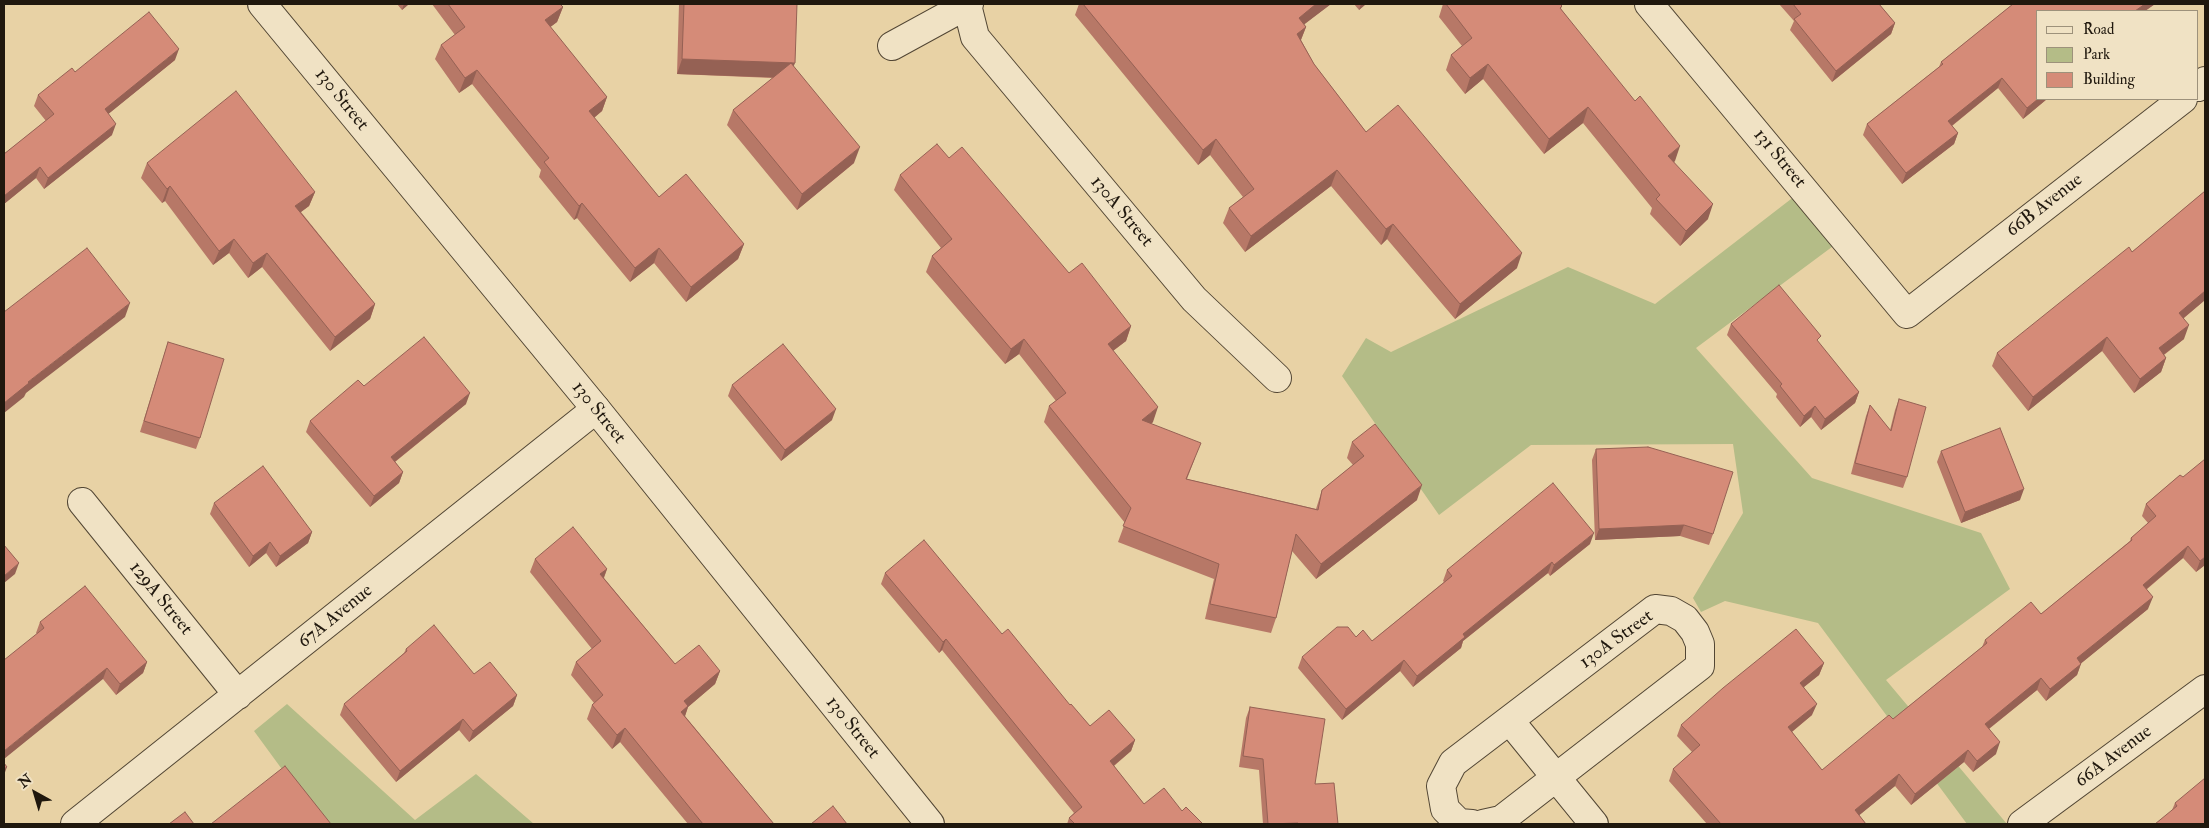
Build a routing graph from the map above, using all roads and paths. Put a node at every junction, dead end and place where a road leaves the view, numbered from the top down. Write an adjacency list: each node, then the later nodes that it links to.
1 (262, 4): 8 (street, 130 Street)
2 (968, 4): 4 (street); 7 (street, 130A Street)
3 (1649, 4): 6 (street, 131 Street)
4 (892, 46)
5 (2182, 100): 6 (street, 66B Avenue)
6 (1907, 314)
7 (1278, 378)
8 (596, 409): 11 (street, 67A Avenue); 15 (street, 130 Street)
9 (82, 502): 11 (street, 129A Street)
10 (2205, 689): 19 (street, 66A Avenue)
11 (238, 695): 14 (street, 67A Avenue)
12 (1510, 720): 13 (street); 13 (street, 130A Street); 16 (street, 130A Street)
13 (1557, 778): 17 (street, 130A Street); 18 (street)
14 (75, 824)
15 (930, 824)
16 (1472, 824)
17 (1483, 824)
18 (1594, 824)
19 (2022, 824)

